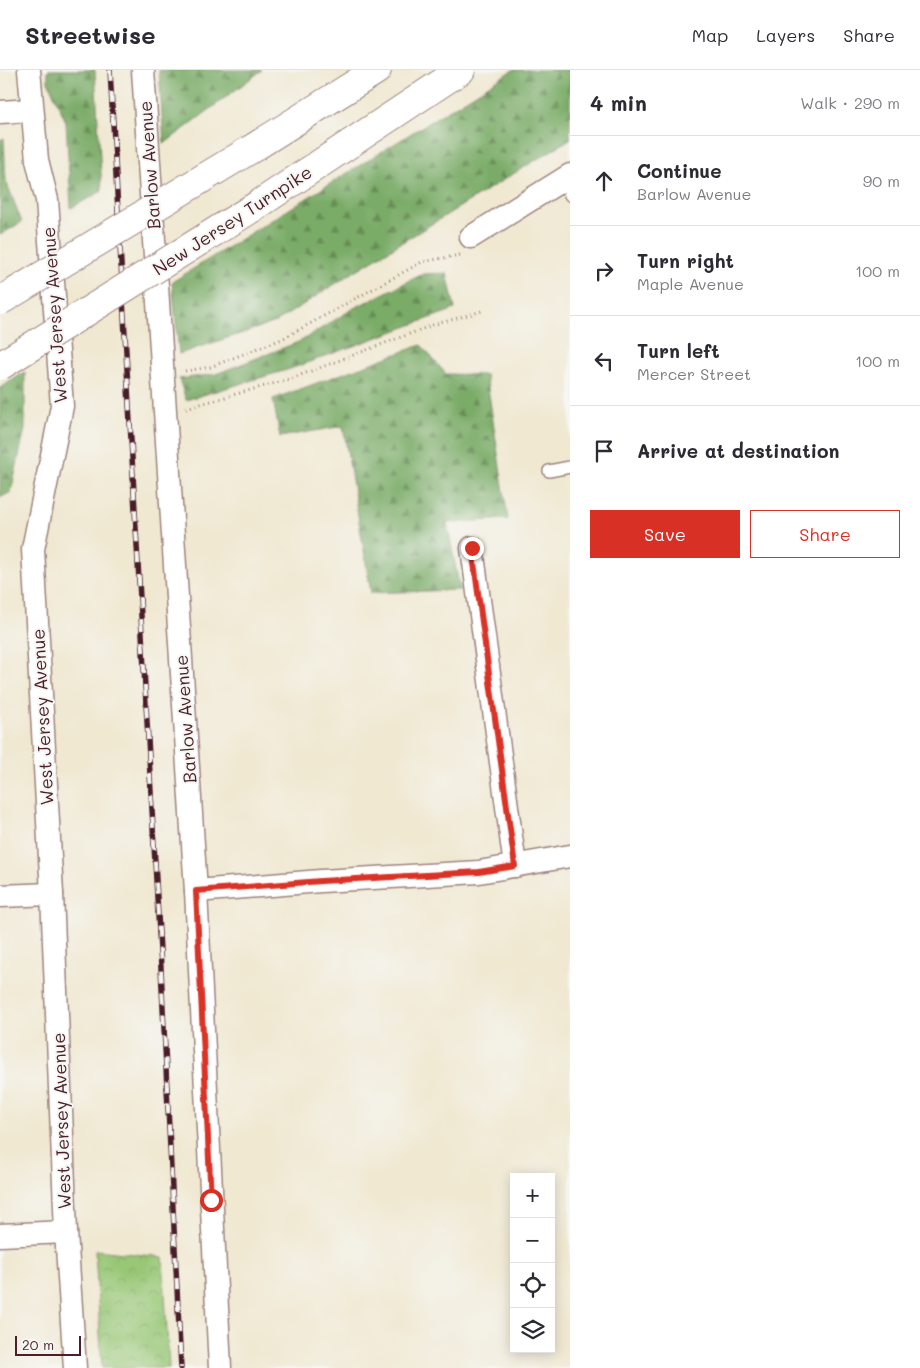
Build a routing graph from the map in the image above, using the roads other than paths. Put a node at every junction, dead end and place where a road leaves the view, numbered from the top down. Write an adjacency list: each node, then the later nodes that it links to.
1 (29, 70): 5 (street, West Jersey Avenue)
2 (143, 70): 16 (street, Barlow Avenue)
3 (377, 70): 9 (highway, bridge)
4 (461, 70): 10 (highway, New Jersey Turnpike, bridge)
5 (32, 110): 6 (street); 17 (street, West Jersey Avenue)
6 (0, 112)
7 (569, 183): 8 (street)
8 (468, 246)
9 (0, 301)
10 (0, 366)
11 (570, 467): 12 (lane)
12 (549, 471)
13 (472, 548): 15 (street)
14 (570, 856): 15 (street)
15 (515, 866): 16 (street)
16 (196, 891): 22 (street, Barlow Avenue)
17 (52, 894): 18 (street); 19 (street, West Jersey Avenue)
18 (0, 896)
19 (66, 1232): 20 (street); 21 (street, West Jersey Avenue)
20 (0, 1235)
21 (75, 1368)
22 (220, 1368)

